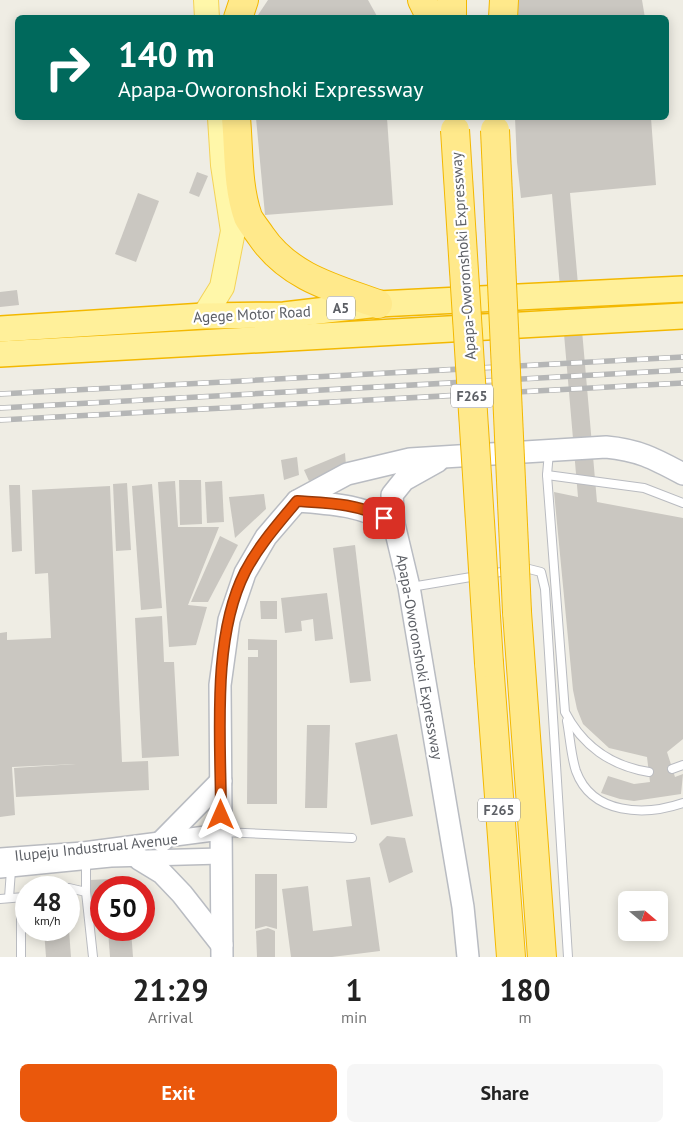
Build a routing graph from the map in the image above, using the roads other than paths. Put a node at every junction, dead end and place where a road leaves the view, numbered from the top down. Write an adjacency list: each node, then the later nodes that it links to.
1 (206, 0): 7 (main road)
2 (244, 0): 8 (highway)
3 (422, 0): 9 (highway)
4 (452, 0): 10 (highway)
5 (487, 0): 11 (highway)
6 (504, 0): 12 (highway)
7 (207, 15)
8 (239, 15)
9 (430, 15)
10 (452, 15)
11 (488, 15)
12 (503, 15)
13 (220, 120): 19 (main road)
14 (236, 120): 18 (highway)
15 (454, 122): 55 (highway, Apapa-Oworonshoki Expressway / F265, bridge)
16 (495, 122): 56 (highway, F265, bridge)
17 (683, 289): 18 (highway, Agege Motor Road / A5)
18 (378, 304): 19 (highway, Agege Motor Road / A5)
19 (204, 316): 21 (highway, Agege Motor Road / A5)
20 (683, 316): 22 (highway, Agege Motor Road / A5)
21 (0, 329)
22 (0, 354)
23 (549, 450): 24 (main road); 25 (main road); 26 (lane)
24 (447, 457): 27 (main road); 29 (main road, Apapa-Oworonshoki Expressway)
25 (683, 474)
26 (547, 475): 28 (lane); 31 (lane)
27 (297, 501): 29 (main road); 35 (main road)
28 (683, 503)
29 (394, 524): 30 (main road, Apapa-Oworonshoki Expressway)
30 (409, 587): 54 (main road, Apapa-Oworonshoki Expressway); 57 (lane)
31 (566, 712): 34 (lane); 36 (lane)
32 (683, 765): 33 (lane)
33 (672, 769)
34 (649, 772)
35 (221, 781): 37 (main road); 39 (main road)
36 (683, 803)
37 (221, 832): 38 (lane); 39 (street, Ilupeju Industrual Avenue); 41 (main road)
38 (352, 838)
39 (162, 841): 40 (street, Ilupeju Industrual Avenue)
40 (0, 856)
41 (221, 856): 42 (street, Ilupeju Industrual Avenue); 51 (main road)
42 (139, 859): 43 (street, Ilupeju Industrual Avenue); 51 (main road)
43 (86, 862): 44 (street, Ilupeju Industrual Avenue); 46 (lane)
44 (6, 870): 47 (lane)
45 (80, 891): 46 (lane)
46 (86, 892): 53 (lane)
47 (9, 898): 48 (lane); 49 (lane)
48 (15, 898)
49 (0, 899)
50 (22, 941): 52 (lane)
51 (222, 951)
52 (21, 957)
53 (94, 957)
54 (468, 957)
55 (511, 957)
56 (542, 957)
57 (568, 957)

